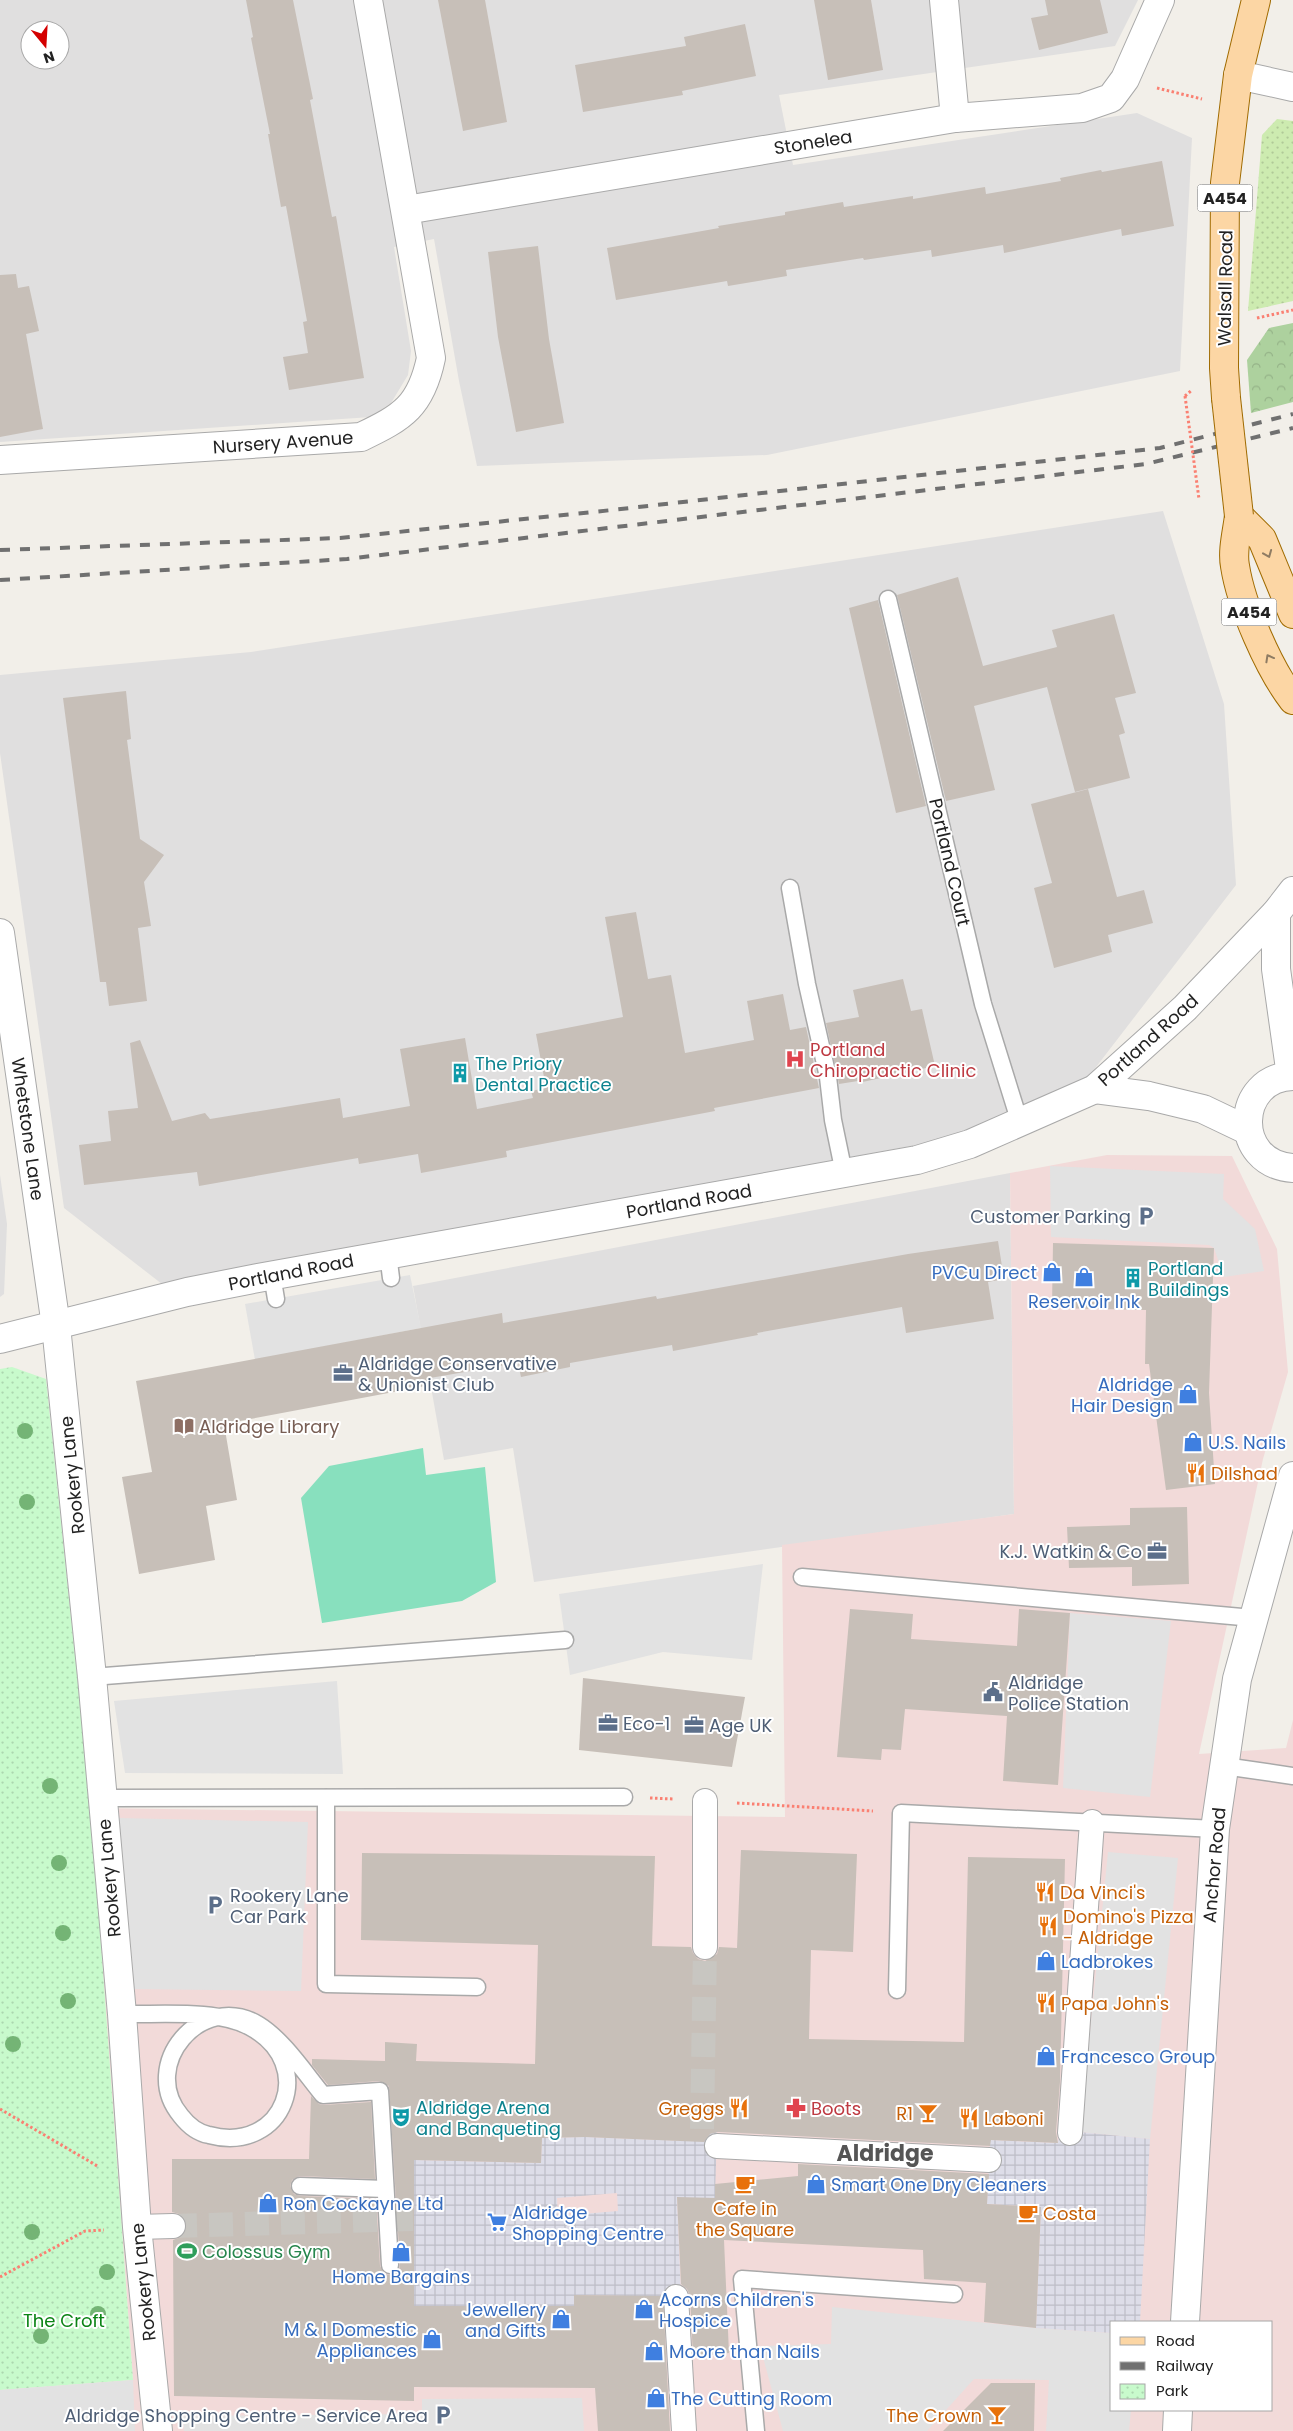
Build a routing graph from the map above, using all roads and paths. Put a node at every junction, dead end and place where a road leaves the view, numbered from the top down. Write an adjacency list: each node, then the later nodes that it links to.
1 (368, 0): 10 (street, Nursery Avenue)
2 (944, 0): 9 (street)
3 (1160, 0): 6 (street, Stonelea)
4 (1256, 0): 5 (main road, Walsall Road / A454)
5 (1238, 75): 7 (street); 8 (main road, Walsall Road / A454)
6 (1125, 79): 8 (path); 9 (street, Stonelea)
7 (1293, 87)
8 (1234, 108): 14 (main road, Walsall Road / A454, bridge)
9 (955, 118): 10 (street, Stonelea)
10 (406, 210): 12 (street, Nursery Avenue)
11 (1185, 396): 13 (path, bridge)
12 (0, 460)
13 (1199, 499)
14 (1239, 516): 16 (main road, A454, one-way to 16); 17 (main road, A454, one-way to 14)
15 (888, 599): 24 (lane, Portland Court)
16 (1293, 614)
17 (1293, 700)
18 (790, 888): 27 (lane)
19 (1293, 891): 20 (street, Portland Road)
20 (1276, 913): 22 (street); 23 (street, Portland Road)
21 (0, 933): 28 (street, Whetstone Lane)
22 (1292, 1076): 25 (street)
23 (1095, 1089): 24 (street, Portland Road); 25 (street)
24 (1020, 1123): 27 (street, Portland Road)
25 (1248, 1130): 26 (street)
26 (1293, 1168)
27 (844, 1173): 28 (street, Portland Road)
28 (56, 1326): 29 (street, Portland Road); 35 (street, Rookery Lane)
29 (0, 1340)
30 (1293, 1476): 31 (street, Anchor Road)
31 (1284, 1539): 33 (street, Anchor Road)
32 (802, 1577): 33 (lane)
33 (1253, 1618): 36 (street, Anchor Road)
34 (565, 1640): 35 (lane)
35 (92, 1677): 39 (street, Rookery Lane)
36 (1224, 1766): 37 (lane); 44 (street, Anchor Road)
37 (1293, 1776)
38 (624, 1797): 40 (lane); 41 (path)
39 (103, 1798): 40 (lane); 48 (street, Rookery Lane)
40 (326, 1798): 46 (lane)
41 (705, 1801): 42 (path); 45 (street)
42 (901, 1813): 43 (lane); 47 (lane)
43 (1092, 1822): 44 (lane); 50 (street)
44 (1215, 1828): 62 (street, Anchor Road)
45 (705, 1947)
46 (477, 1988)
47 (897, 1990)
48 (122, 2014): 54 (street, Rookery Lane); 55 (lane)
49 (0, 2109): 54 (path)
50 (1070, 2133)
51 (716, 2146): 52 (street)
52 (989, 2160)
53 (300, 2186): 55 (lane)
54 (134, 2188): 57 (street, Rookery Lane)
55 (386, 2189): 58 (lane)
56 (172, 2226): 57 (street)
57 (137, 2228): 59 (path); 64 (street, Rookery Lane)
58 (390, 2265)
59 (0, 2277)
60 (954, 2294): 66 (lane)
61 (676, 2297): 65 (street)
62 (1185, 2321)
63 (1178, 2411): 67 (street)
64 (158, 2431)
65 (684, 2431)
66 (756, 2431)
67 (1177, 2431)

